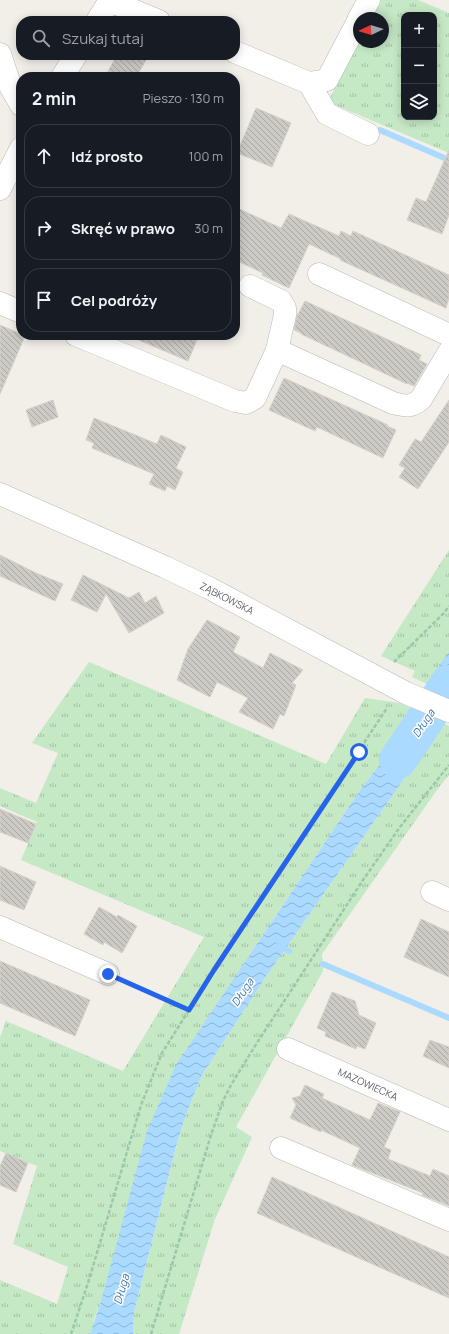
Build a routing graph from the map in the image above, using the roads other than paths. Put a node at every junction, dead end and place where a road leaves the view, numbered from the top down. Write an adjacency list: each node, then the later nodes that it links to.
1 (110, 0): 4 (street); 5 (street)
2 (369, 0): 3 (street)
3 (362, 12)
4 (100, 16)
5 (147, 16)
6 (353, 30): 11 (street)
7 (0, 54): 12 (street)
8 (240, 54): 11 (street)
9 (73, 60): 10 (street)
10 (65, 72)
11 (309, 83): 13 (street)
12 (16, 96)
13 (368, 134)
14 (16, 158): 15 (street)
15 (0, 189)
16 (319, 274): 20 (street)
17 (250, 286): 22 (street)
18 (0, 303): 19 (street)
19 (16, 310)
20 (449, 335)
21 (88, 340): 22 (street)
22 (277, 350): 23 (street)
23 (449, 352)
24 (0, 494): 25 (street, ZĄBKOWSKA)
25 (449, 711)
26 (0, 927): 27 (street)
27 (108, 974)
28 (288, 1049): 29 (street, MAZOWIECKA)
29 (449, 1120)
30 (281, 1148): 31 (street)
31 (449, 1220)

